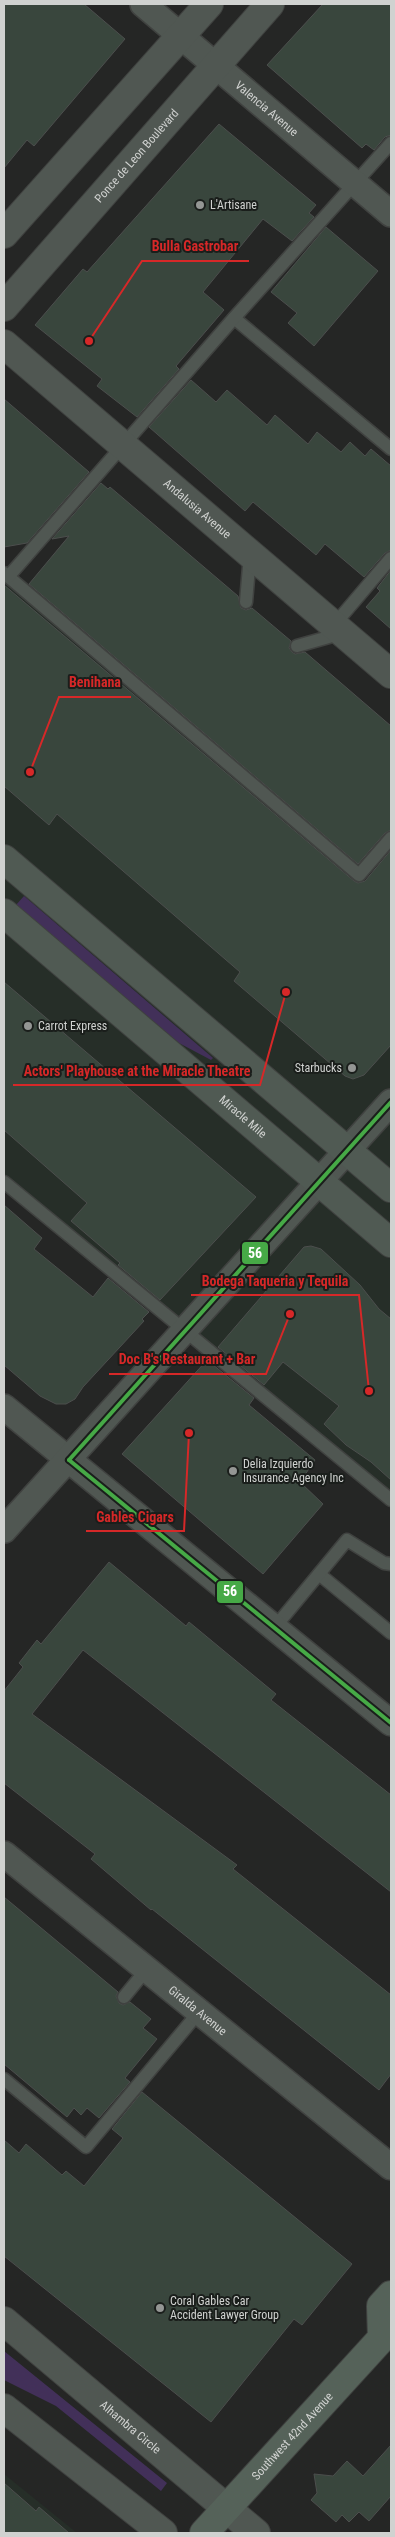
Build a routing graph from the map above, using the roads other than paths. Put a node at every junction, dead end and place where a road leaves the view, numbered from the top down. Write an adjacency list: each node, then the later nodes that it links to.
1 (142, 4): 4 (street, Valencia Avenue)
2 (209, 4): 4 (street)
3 (270, 4): 5 (street, Ponce de Leon Boulevard)
4 (180, 36): 5 (street, Valencia Avenue); 9 (street)
5 (216, 65): 7 (street, Valencia Avenue); 10 (street, Ponce de Leon Boulevard)
6 (391, 143): 7 (lane)
7 (355, 184): 8 (street, Valencia Avenue); 11 (lane)
8 (391, 214)
9 (4, 234)
10 (4, 307)
11 (234, 318): 13 (lane); 14 (lane)
12 (4, 344): 13 (street, Andalusia Avenue)
13 (122, 445): 15 (street, Andalusia Avenue); 17 (lane)
14 (391, 449)
15 (250, 554): 18 (lane); 19 (street, Andalusia Avenue)
16 (391, 558): 19 (lane)
17 (6, 575): 22 (lane)
18 (246, 602)
19 (339, 629): 20 (lane); 21 (street, Andalusia Avenue)
20 (297, 646)
21 (391, 674)
22 (391, 838)
23 (4, 859): 26 (main road)
24 (4, 913): 28 (main road, Miracle Mile)
25 (391, 1102): 26 (street)
26 (348, 1151): 28 (street); 29 (main road)
27 (4, 1182): 31 (lane)
28 (320, 1182): 30 (main road, Miracle Mile); 31 (street)
29 (391, 1188)
30 (391, 1243)
31 (185, 1331): 33 (street); 34 (lane)
32 (4, 1407): 33 (street)
33 (69, 1460): 35 (street); 38 (street)
34 (391, 1500)
35 (4, 1530)
36 (391, 1564): 37 (lane)
37 (319, 1574): 38 (lane); 39 (lane)
38 (275, 1627): 40 (street)
39 (391, 1633)
40 (391, 1723)
41 (4, 1854): 42 (street, Giralda Avenue)
42 (146, 1970): 43 (lane); 44 (street, Giralda Avenue)
43 (124, 1997)
44 (199, 2012): 45 (lane); 46 (street, Giralda Avenue)
45 (4, 2079)
46 (391, 2167)
47 (391, 2295): 49 (main road, Southwest 42nd Avenue)
48 (4, 2321): 51 (street, Alhambra Circle)
49 (387, 2338): 51 (main road, Southwest 42nd Avenue)
50 (4, 2408): 52 (street)
51 (226, 2508): 53 (main road, Southwest 42nd Avenue); 54 (street, Alhambra Circle)
52 (163, 2533)
53 (204, 2533)
54 (256, 2533)

